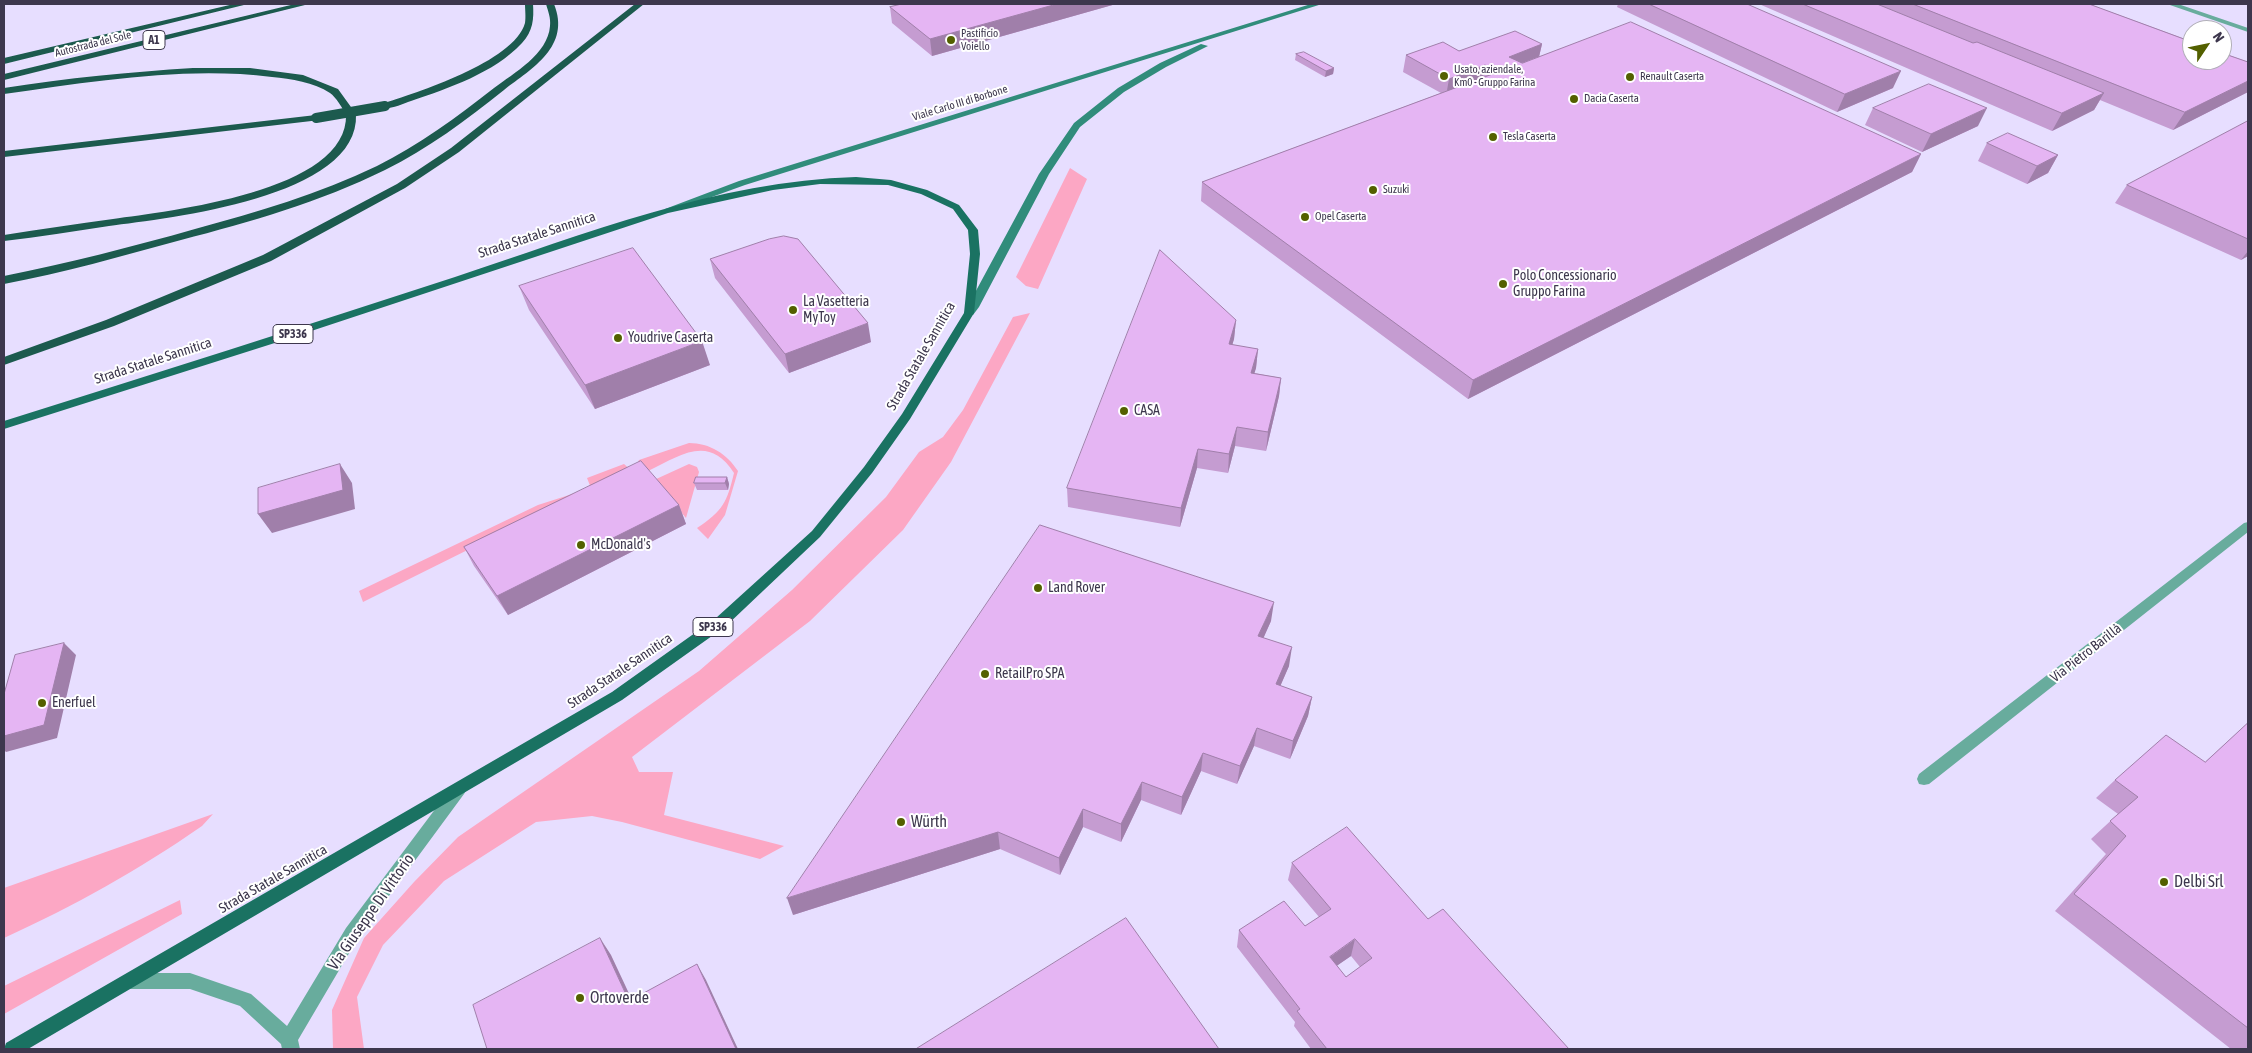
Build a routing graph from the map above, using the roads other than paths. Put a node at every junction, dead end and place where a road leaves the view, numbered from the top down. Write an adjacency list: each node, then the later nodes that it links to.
1 (244, 4): 10 (highway, Autostrada del Sole / A1)
2 (305, 4): 11 (highway, Autostrada del Sole / A1)
3 (529, 4): 13 (highway, bridge)
4 (550, 4): 16 (highway)
5 (640, 4): 18 (highway)
6 (1318, 4): 8 (main road, Viale Carlo III di Borbone / SP336)
7 (2171, 4): 9 (street)
8 (1262, 21): 14 (main road, Viale Carlo III di Borbone / SP336); 17 (main road, Viale Carlo III di Borbone / SP336)
9 (2248, 30)
10 (4, 61)
11 (4, 77)
12 (4, 92): 15 (highway)
13 (4, 154)
14 (665, 211): 17 (main road, Strada Statale Sannitica / SP336); 19 (main road, Strada Statale Sannitica / SP336)
15 (4, 238)
16 (4, 280)
17 (969, 313): 22 (main road, Strada Statale Sannitica / SP336)
18 (4, 361)
19 (4, 425)
20 (2248, 526): 21 (street, Via Pietro Barillà)
21 (1924, 779)
22 (459, 789): 23 (main road, Strada Statale Sannitica / SP336); 24 (street, Via Giuseppe Di Vittorio)
23 (131, 981): 24 (street, Via Giuseppe Di Vittorio); 25 (main road, Strada Statale Sannitica / SP336)
24 (290, 1044)
25 (12, 1049)

